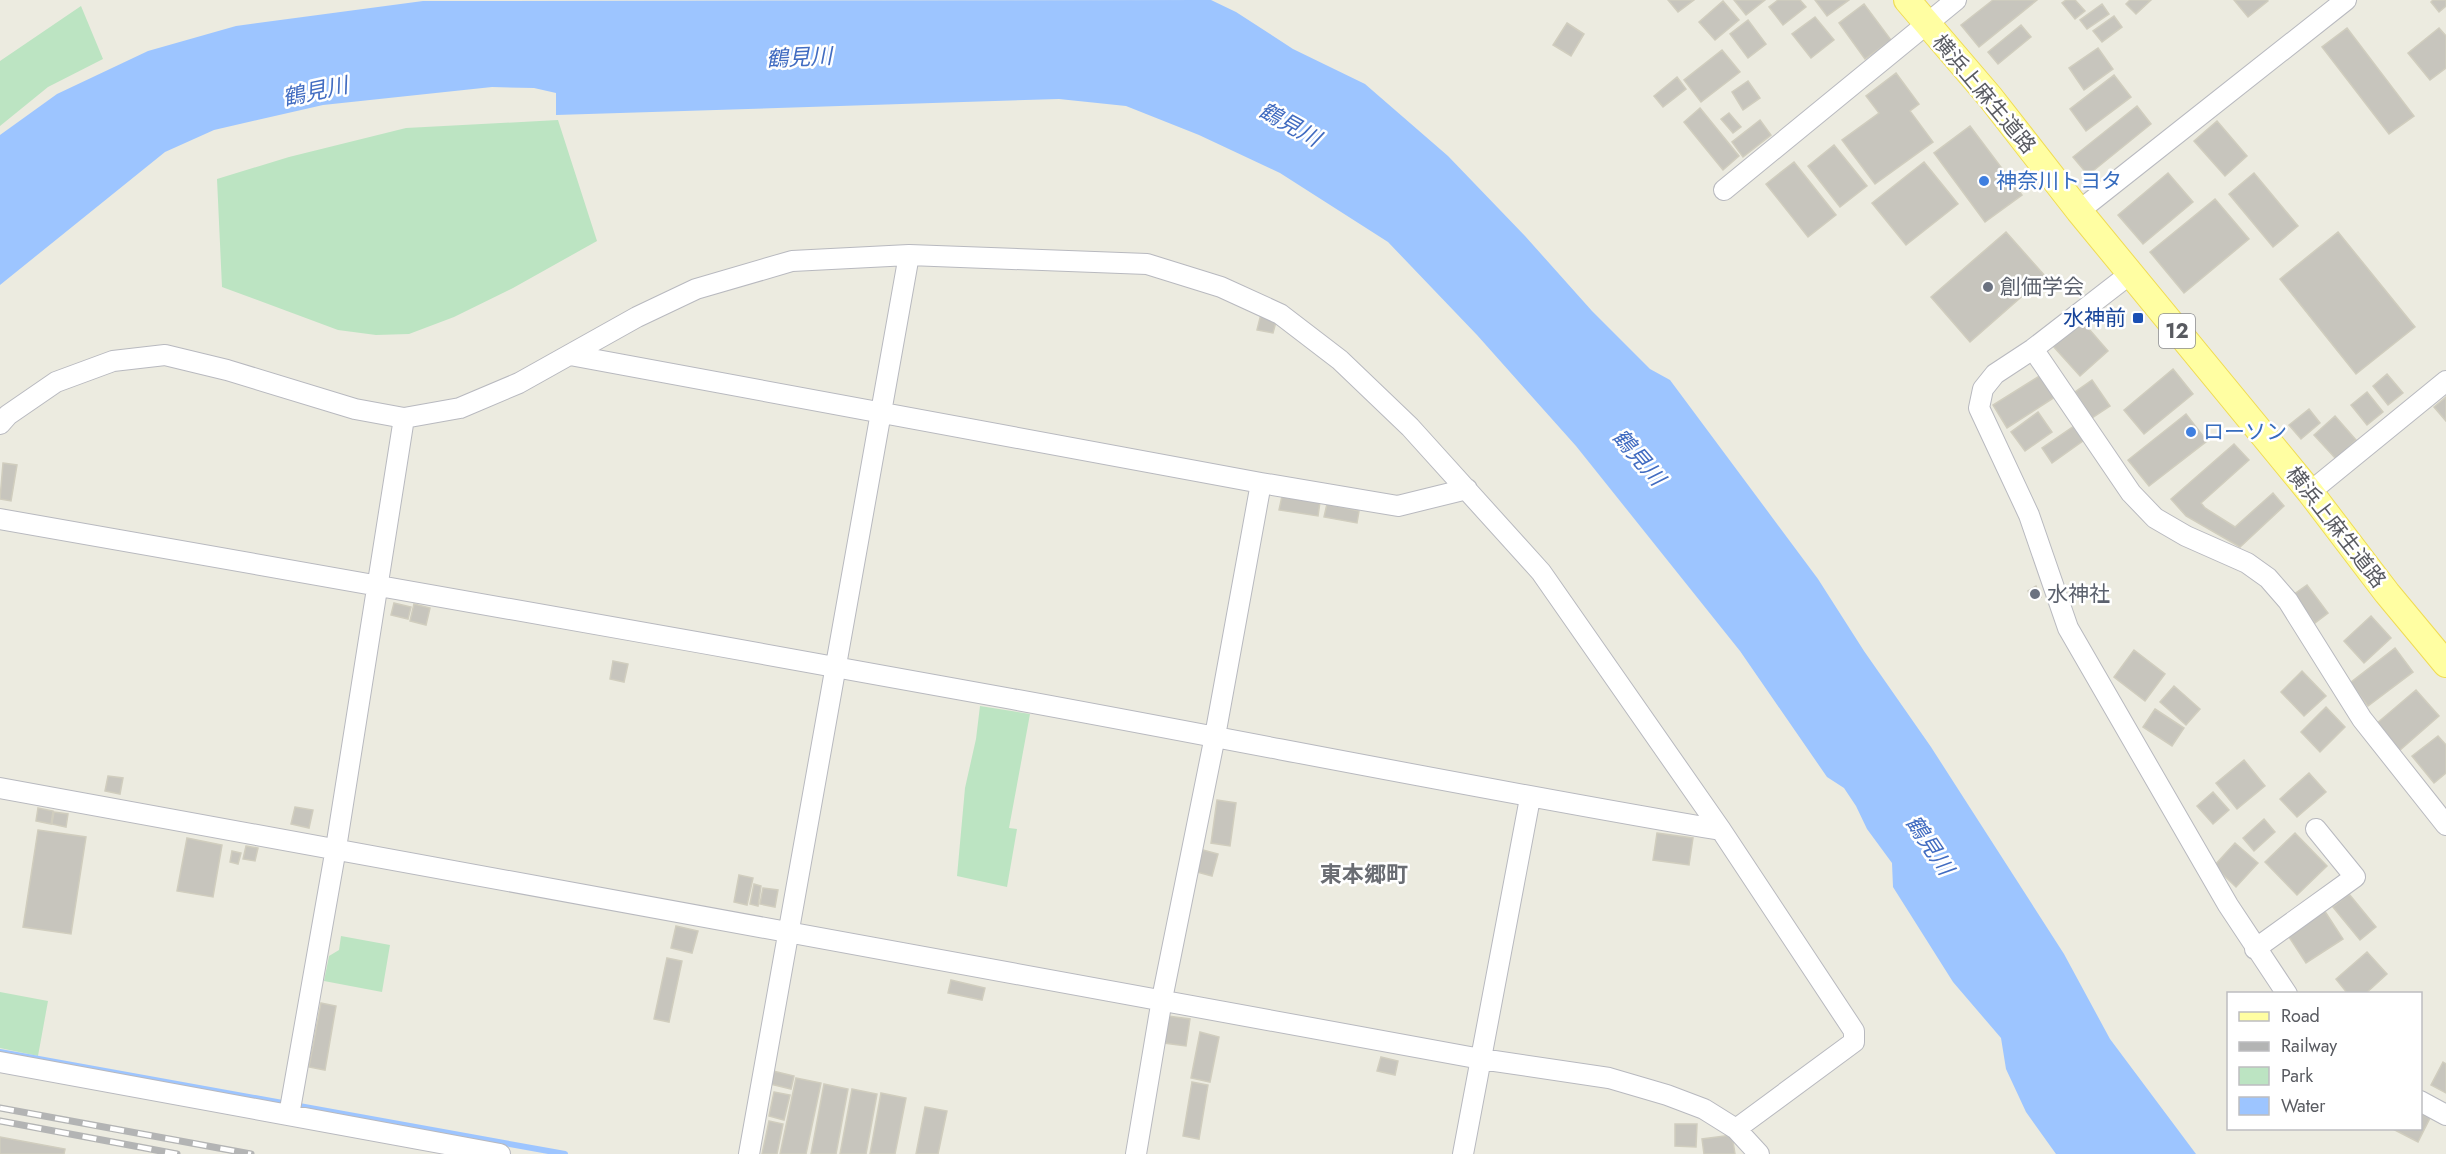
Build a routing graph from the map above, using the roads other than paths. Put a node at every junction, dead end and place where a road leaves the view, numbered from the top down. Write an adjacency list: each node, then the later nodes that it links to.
1 (1907, 0): 4 (main road, 横浜上麻生道路 / 12)
2 (1956, 0): 4 (street)
3 (2346, 0): 6 (street)
4 (1926, 24): 5 (street); 6 (main road, 横浜上麻生道路 / 12)
5 (1724, 190)
6 (2079, 212): 8 (main road, 横浜上麻生道路 / 12)
7 (909, 255): 10 (street); 12 (street); 16 (street)
8 (2130, 274): 9 (street); 17 (main road, 横浜上麻生道路 / 12)
9 (2033, 349): 25 (street); 30 (street)
10 (570, 355): 12 (street); 13 (street)
11 (2446, 381): 17 (street)
12 (881, 412): 15 (street); 21 (street)
13 (404, 418): 14 (street); 19 (street)
14 (0, 424)
15 (1261, 483): 16 (street); 22 (street)
16 (1467, 489): 27 (street)
17 (2310, 492): 20 (main road, 横浜上麻生道路 / 12)
18 (0, 519): 19 (street)
19 (379, 586): 21 (street); 28 (street)
20 (2446, 664)
21 (837, 667): 22 (street); 29 (street)
22 (1215, 736): 24 (street); 32 (street)
23 (0, 788): 28 (street)
24 (1530, 798): 27 (street); 33 (street)
25 (2446, 825)
26 (2316, 829): 30 (street)
27 (1721, 830): 38 (street)
28 (336, 848): 29 (street); 36 (street)
29 (790, 932): 32 (street); 40 (street)
30 (2256, 949): 31 (street)
31 (2286, 992)
32 (1162, 999): 33 (street); 41 (street)
33 (1481, 1059): 38 (street); 42 (street)
34 (0, 1062): 36 (street)
35 (2422, 1102): 37 (street)
36 (291, 1108): 39 (street)
37 (2446, 1115)
38 (1736, 1129): 43 (street)
39 (500, 1154)
40 (749, 1154)
41 (1136, 1154)
42 (1463, 1154)
43 (1759, 1154)

